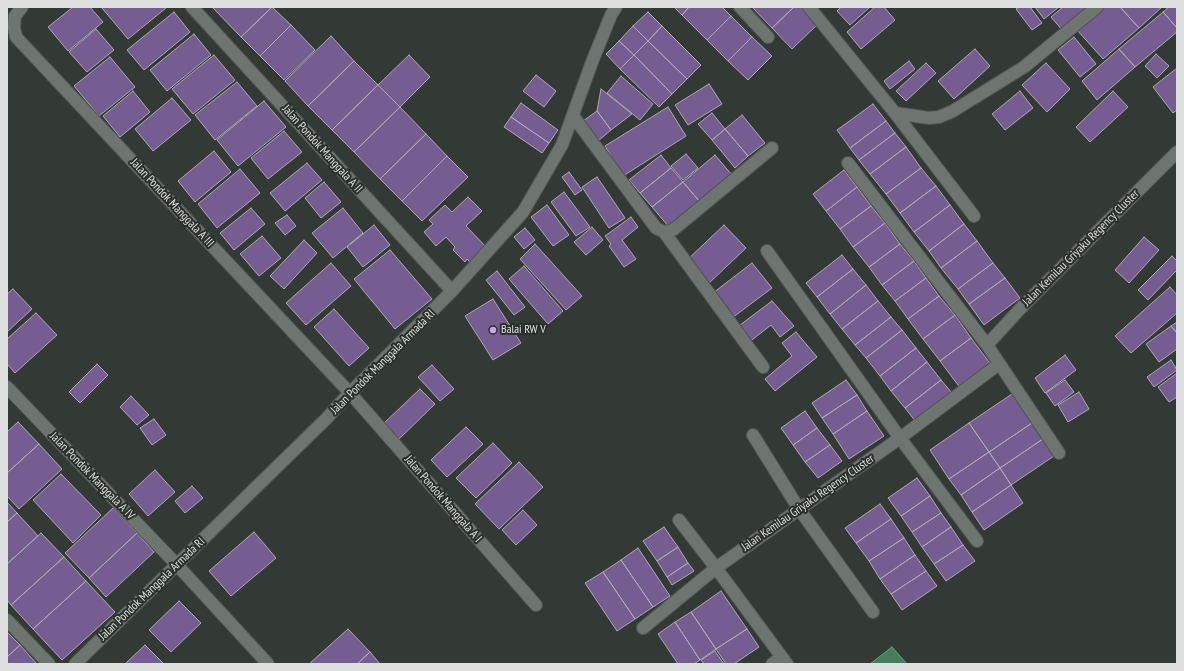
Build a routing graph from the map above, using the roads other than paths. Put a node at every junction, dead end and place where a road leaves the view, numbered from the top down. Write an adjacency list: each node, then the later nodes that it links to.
1 (22, 7): 21 (street, Jalan Pondok Manggala A III)
2 (192, 7): 16 (street, Jalan Pondok Manggala A II)
3 (616, 7): 9 (street, Jalan Pondok Manggala Armada RI)
4 (740, 7): 7 (street)
5 (809, 7): 8 (street)
6 (1097, 7): 8 (street)
7 (768, 37)
8 (895, 113): 13 (street)
9 (572, 116): 14 (street); 16 (street, Jalan Pondok Manggala Armada RI)
10 (772, 148): 14 (street)
11 (1177, 152): 17 (street, Jalan Kemilau Griyaku Regency Cluster)
12 (848, 163): 17 (street)
13 (974, 216)
14 (664, 232): 19 (street)
15 (767, 251): 23 (street)
16 (452, 291): 21 (street, Jalan Pondok Manggala Armada RI)
17 (987, 345): 18 (street)
18 (999, 364): 23 (street, Jalan Kemilau Griyaku Regency Cluster); 24 (street)
19 (763, 367)
20 (7, 387): 28 (street, Jalan Pondok Manggala A IV)
21 (350, 393): 28 (street, Jalan Pondok Manggala Armada RI); 30 (street, Jalan Pondok Manggala A I)
22 (753, 435): 25 (street)
23 (900, 438): 25 (street, Jalan Kemilau Griyaku Regency Cluster); 27 (street)
24 (1059, 453)
25 (799, 509): 29 (street, Jalan Kemilau Griyaku Regency Cluster); 31 (street)
26 (679, 520): 29 (street)
27 (977, 541)
28 (177, 565): 36 (street, Jalan Pondok Manggala Armada RI); 37 (street, Jalan Pondok Manggala A IV)
29 (716, 568): 33 (street, Jalan Kemilau Griyaku Regency Cluster); 34 (street)
30 (536, 605)
31 (874, 612)
32 (7, 620): 35 (street)
33 (643, 628)
34 (780, 662)
35 (49, 664)
36 (75, 664)
37 (268, 664)

